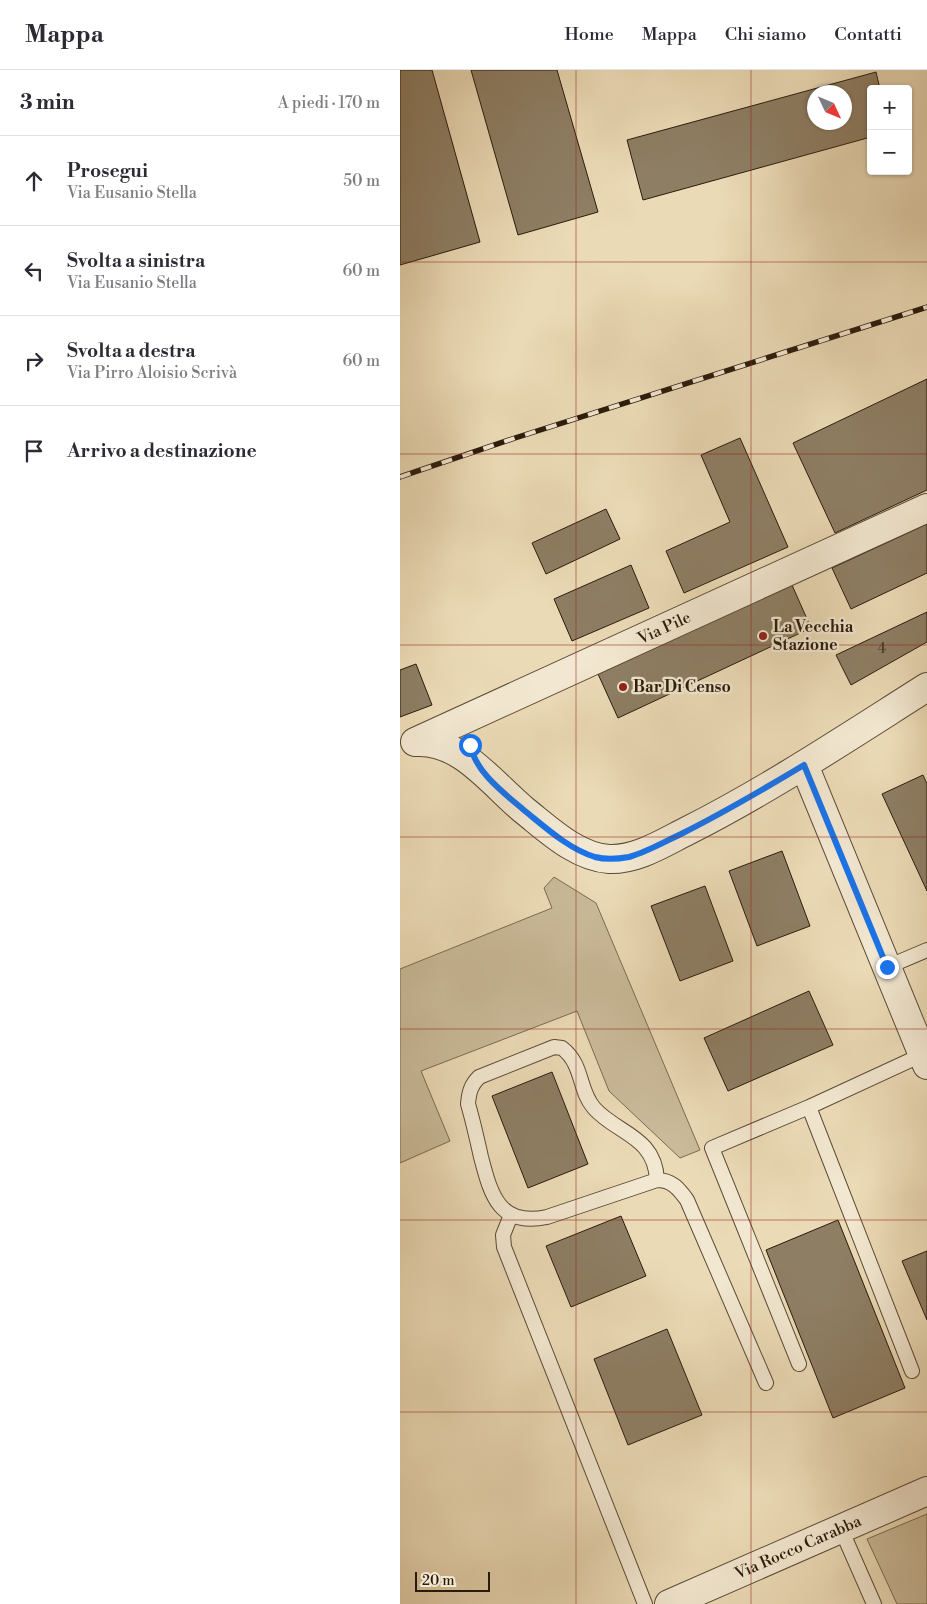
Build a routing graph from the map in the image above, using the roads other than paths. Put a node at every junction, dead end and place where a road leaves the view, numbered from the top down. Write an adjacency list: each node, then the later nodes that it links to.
1 (927, 508): 3 (street, Via Pile)
2 (927, 687): 5 (street)
3 (495, 706): 4 (street, Via Pile); 6 (street)
4 (408, 745): 6 (street)
5 (804, 765): 6 (street); 8 (street)
6 (486, 775)
7 (927, 950): 8 (lane)
8 (887, 967): 9 (street)
9 (926, 1057): 10 (lane)
10 (810, 1107): 13 (lane); 14 (lane)
11 (657, 1180): 12 (lane); 12 (lane); 15 (lane)
12 (511, 1215): 18 (lane)
13 (799, 1364)
14 (912, 1371)
15 (766, 1383)
16 (927, 1491): 17 (street, Via Rocco Carabba)
17 (841, 1529): 19 (street, Via Rocco Carabba); 20 (lane)
18 (645, 1604)
19 (670, 1604)
20 (874, 1604)

